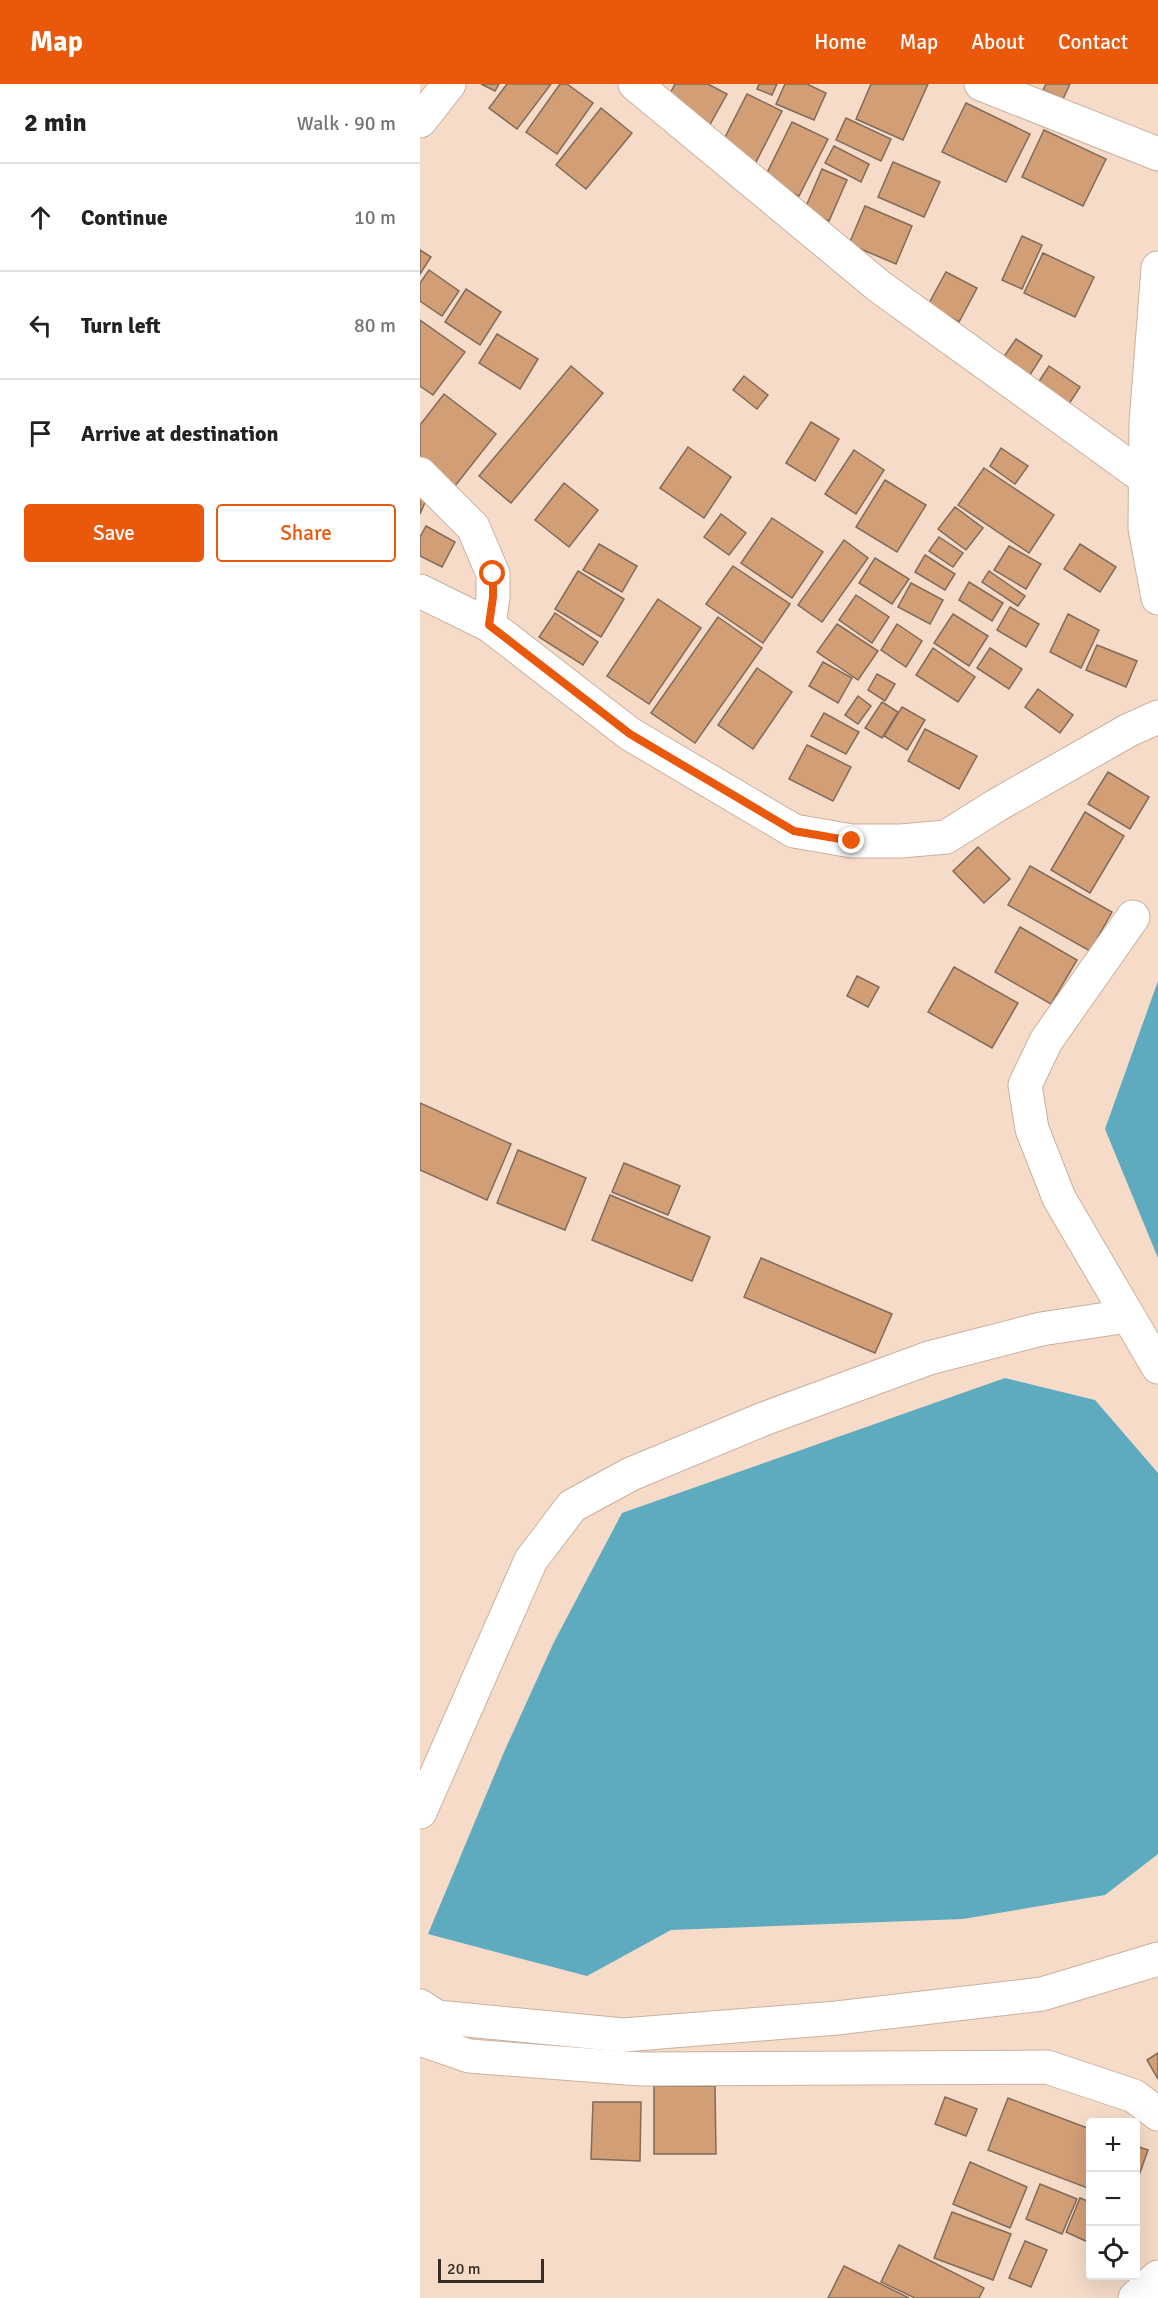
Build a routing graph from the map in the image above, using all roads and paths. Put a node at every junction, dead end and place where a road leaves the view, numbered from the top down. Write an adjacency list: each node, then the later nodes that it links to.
1 (450, 84): 4 (street)
2 (635, 84): 8 (street)
3 (981, 84): 5 (street)
4 (420, 121)
5 (1158, 154)
6 (1158, 268): 8 (street)
7 (420, 474): 11 (street)
8 (1145, 478): 10 (street)
9 (420, 591): 11 (street)
10 (1158, 598)
11 (489, 625): 12 (street)
12 (1158, 717)
13 (1133, 917): 14 (street)
14 (1127, 1316): 15 (street); 16 (street)
15 (1158, 1367)
16 (420, 1812)
17 (1158, 1959): 18 (street)
18 (420, 2006)
19 (420, 2039): 20 (street)
20 (1158, 2114)
21 (1158, 2277): 22 (street)
22 (1135, 2298)

